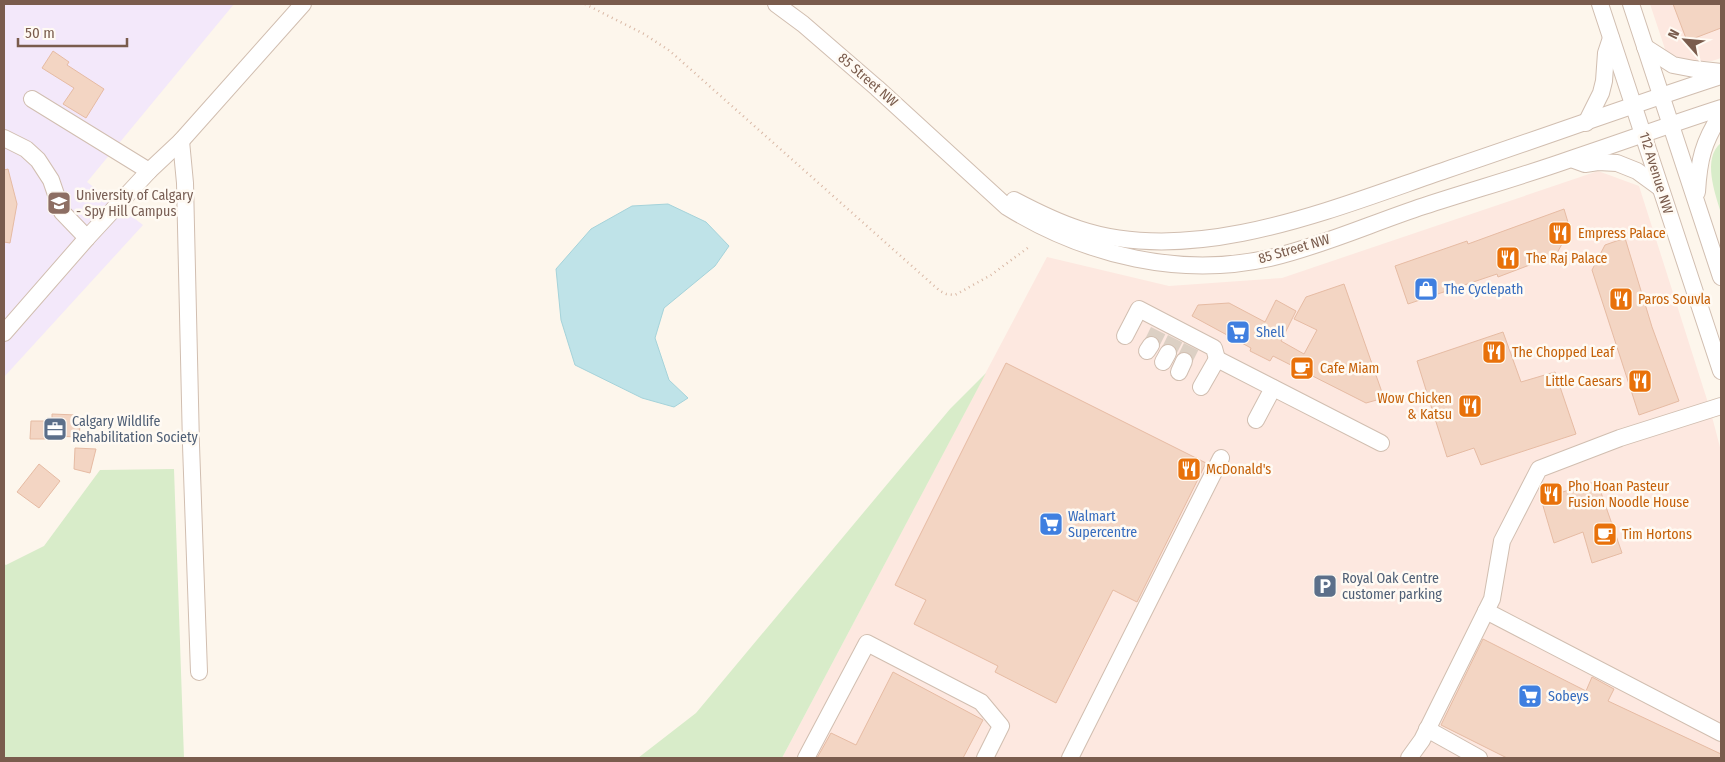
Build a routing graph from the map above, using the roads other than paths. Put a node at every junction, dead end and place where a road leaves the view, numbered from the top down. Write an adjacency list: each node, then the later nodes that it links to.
1 (303, 4): 18 (street)
2 (776, 4): 20 (street, 85 Street NW)
3 (1600, 4): 5 (street, 112 Avenue NW)
4 (1631, 4): 6 (street, 112 Avenue NW)
5 (1612, 38): 11 (street, 112 Avenue NW); 14 (street)
6 (1645, 47): 7 (street); 9 (street, 112 Avenue NW)
7 (1721, 72)
8 (1721, 76): 9 (street, 85 Street NW)
9 (1662, 96): 11 (street, 85 Street NW); 15 (street, 112 Avenue NW)
10 (32, 99): 21 (street)
11 (1634, 105): 14 (street, 85 Street NW); 16 (street, 112 Avenue NW)
12 (1721, 108): 15 (street, 85 Street NW)
13 (1721, 114): 23 (street)
14 (1586, 123): 20 (street, 85 Street NW)
15 (1671, 124): 16 (street, 85 Street NW); 23 (street, 112 Avenue NW)
16 (1644, 133): 19 (street, 85 Street NW); 22 (street, 112 Avenue NW)
17 (4, 138): 24 (street)
18 (181, 141): 21 (street); 37 (street)
19 (1572, 159): 20 (street, 85 Street NW); 22 (street)
20 (956, 161)
21 (149, 171): 24 (street)
22 (1659, 187): 29 (street, 112 Avenue NW)
23 (1697, 202): 25 (street, 112 Avenue NW)
24 (87, 238): 26 (street)
25 (1721, 277)
26 (4, 333)
27 (1125, 336): 28 (street)
28 (1217, 359): 30 (street); 31 (street)
29 (1721, 371)
30 (1201, 387)
31 (1273, 388): 33 (street); 34 (street)
32 (1721, 406): 36 (street)
33 (1256, 420)
34 (1381, 443)
35 (1222, 458): 42 (street)
36 (1486, 611): 38 (street); 39 (street)
37 (199, 672)
38 (1427, 729): 43 (street); 44 (street)
39 (1721, 733)
40 (806, 758): 41 (street)
41 (985, 758)
42 (1070, 758)
43 (1409, 758)
44 (1479, 758)

